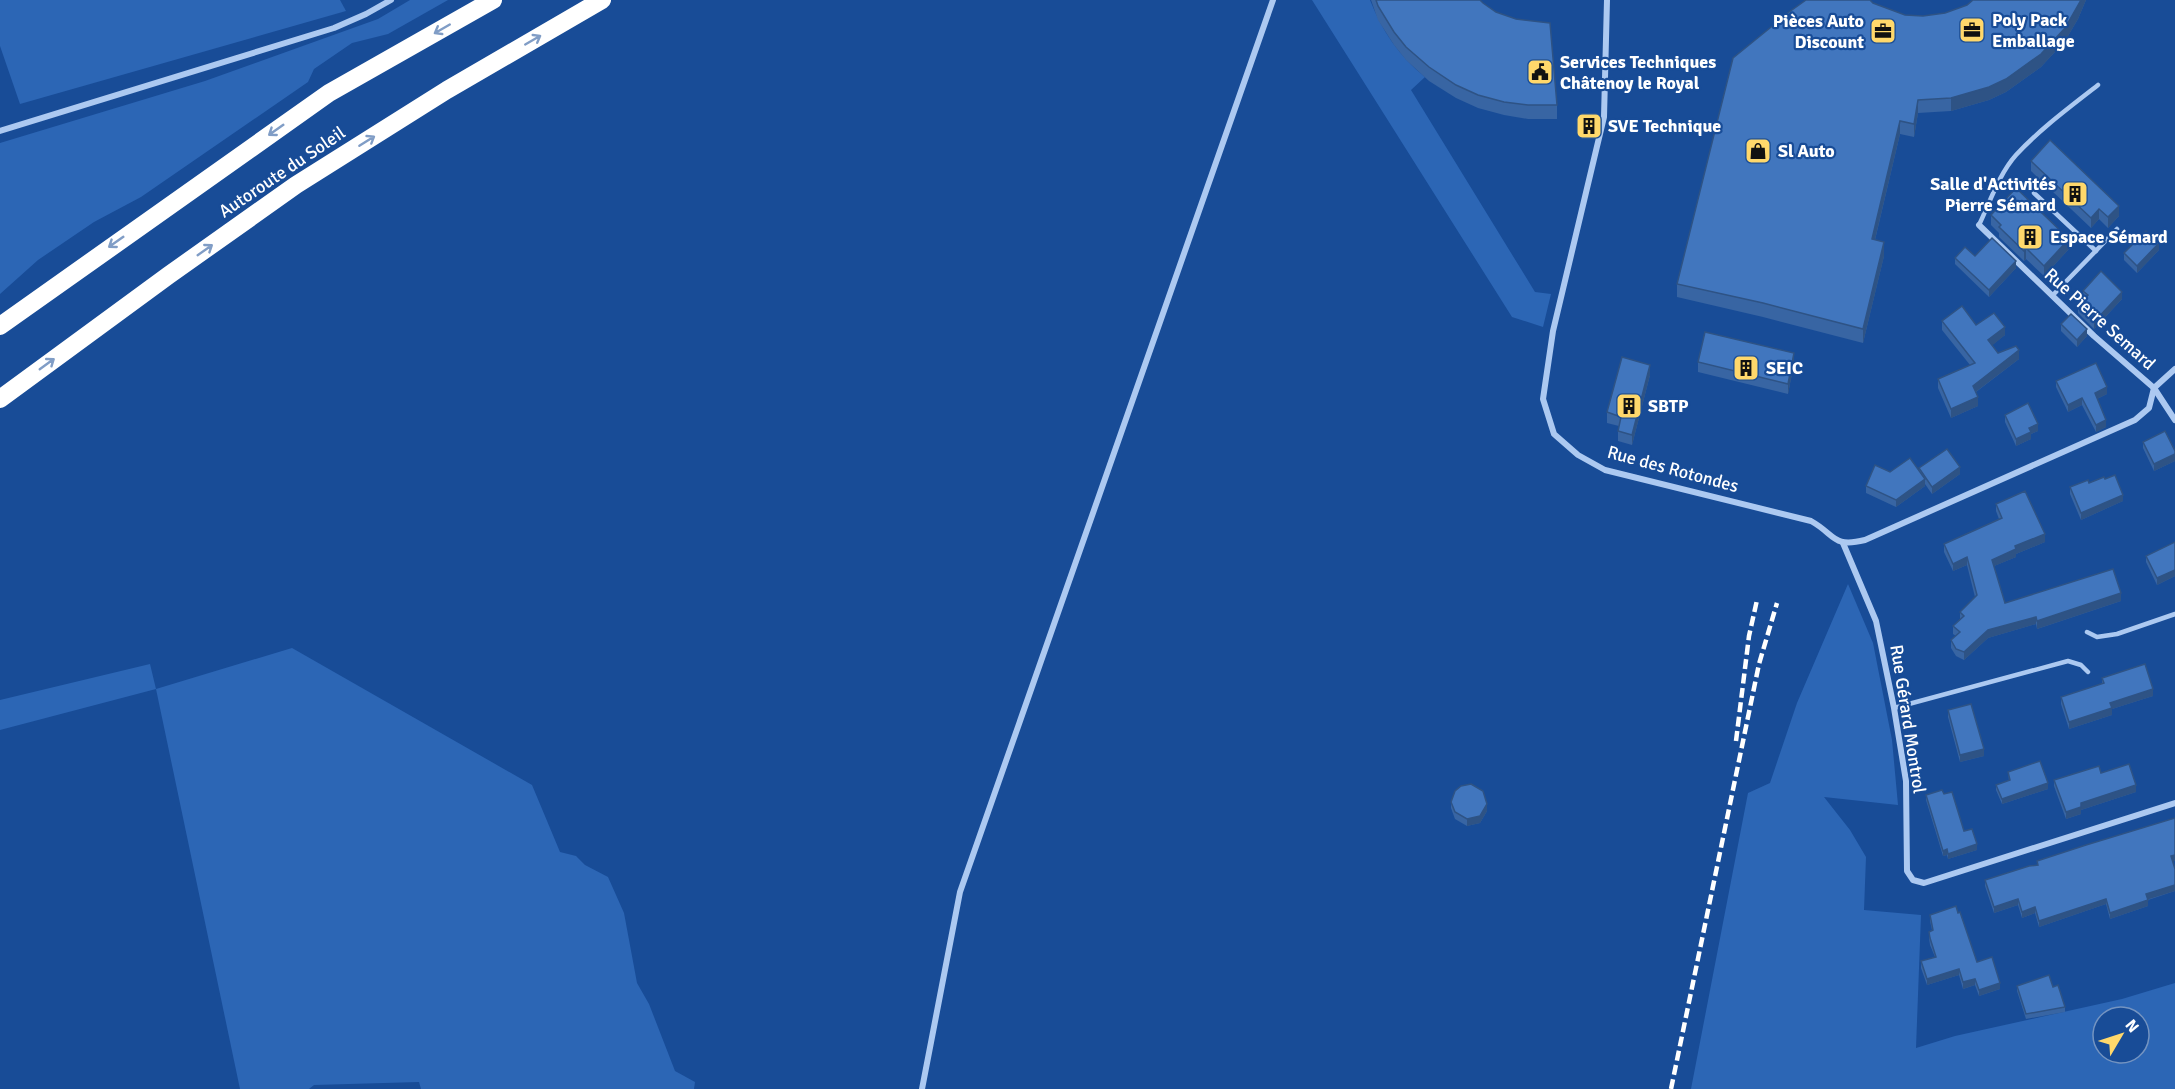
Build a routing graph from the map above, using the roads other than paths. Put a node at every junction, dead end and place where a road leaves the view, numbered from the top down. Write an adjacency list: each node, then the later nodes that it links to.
1 (391, 0): 7 (street)
2 (493, 0): 13 (highway, Autoroute du Soleil, one-way to 13)
3 (602, 0): 16 (highway, Autoroute du Soleil, one-way to 3)
4 (1273, 0): 24 (street)
5 (1607, 0): 18 (street, Rue des Rotondes)
6 (2098, 85): 9 (lane, Rue Pierre Semard)
7 (0, 131)
8 (2034, 193): 11 (lane)
9 (1979, 225): 12 (street, Rue Pierre Semard)
10 (2117, 229): 11 (lane)
11 (2096, 251): 12 (lane)
12 (2052, 296): 15 (street, Rue Pierre Semard)
13 (0, 326)
14 (2175, 369): 15 (street)
15 (2154, 388): 17 (street); 18 (street)
16 (0, 399)
17 (2175, 420)
18 (1843, 543): 22 (street, Rue Gérard Montrol)
19 (2175, 614): 20 (lane)
20 (2087, 632)
21 (2088, 672): 22 (lane)
22 (1893, 708): 23 (street, Rue Gérard Montrol)
23 (2175, 803)
24 (922, 1089)

